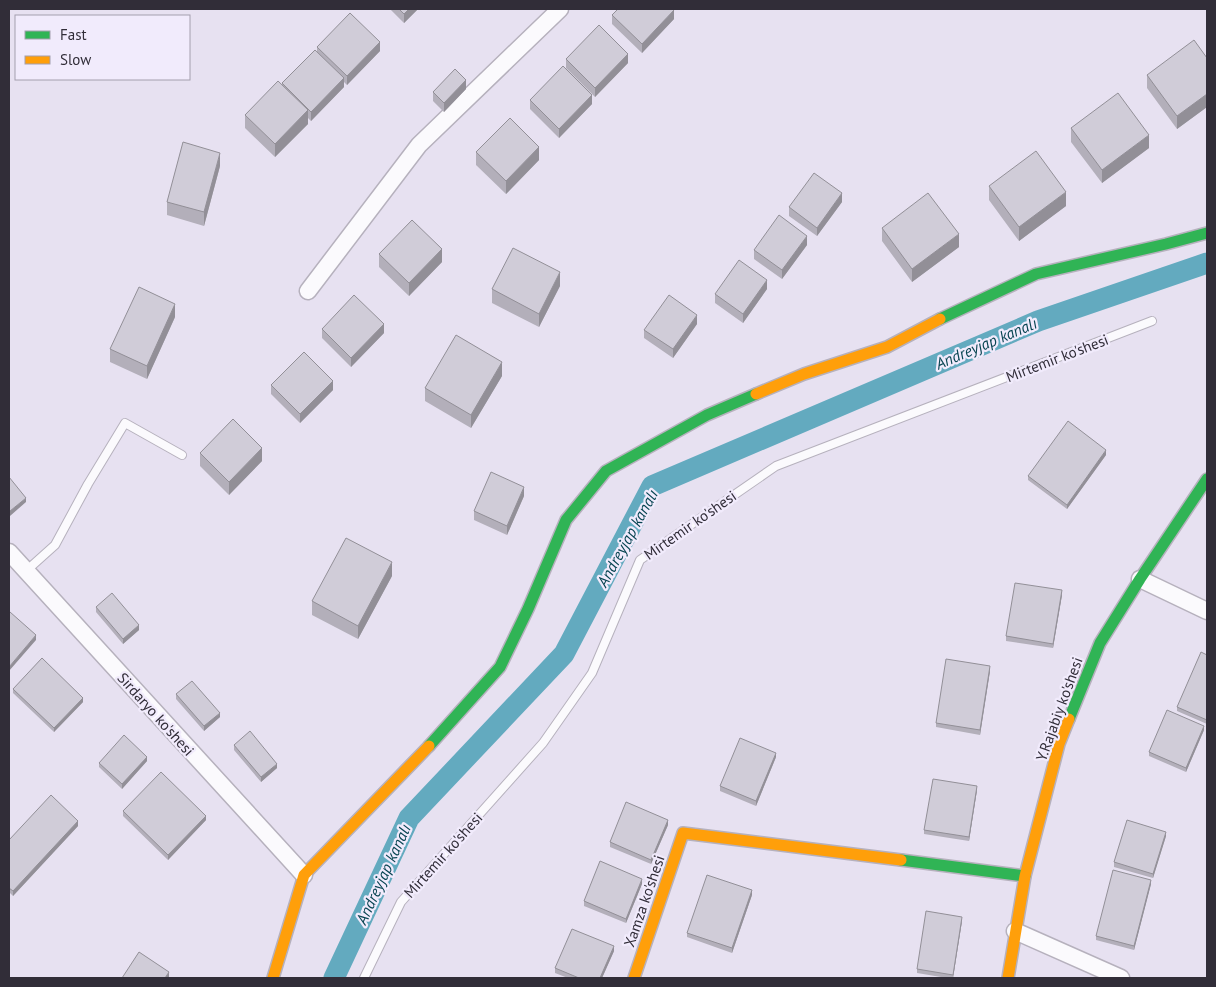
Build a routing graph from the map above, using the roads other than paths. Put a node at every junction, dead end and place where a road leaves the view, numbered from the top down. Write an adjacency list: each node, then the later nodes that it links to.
1 (560, 9): 3 (street)
2 (1207, 233): 11 (street)
3 (308, 291)
4 (1152, 321): 15 (lane, Mirtemir ko'shesi)
5 (182, 455): 8 (lane)
6 (1207, 479): 9 (street, Y.Rajabiy ko'shesi)
7 (9, 552): 8 (street, Sirdaryo ko'shesi)
8 (26, 571): 11 (street, Sirdaryo ko'shesi)
9 (1140, 579): 10 (street); 12 (street, Y.Rajabiy ko'shesi)
10 (1207, 611)
11 (304, 876): 14 (street)
12 (1025, 876): 13 (street, Y.Rajabiy ko'shesi); 16 (street, Xamza ko'shesi)
13 (1015, 931): 17 (street, Y.Rajabiy ko'shesi); 18 (street)
14 (272, 978)
15 (364, 978)
16 (634, 978)
17 (1008, 978)
18 (1121, 978)

